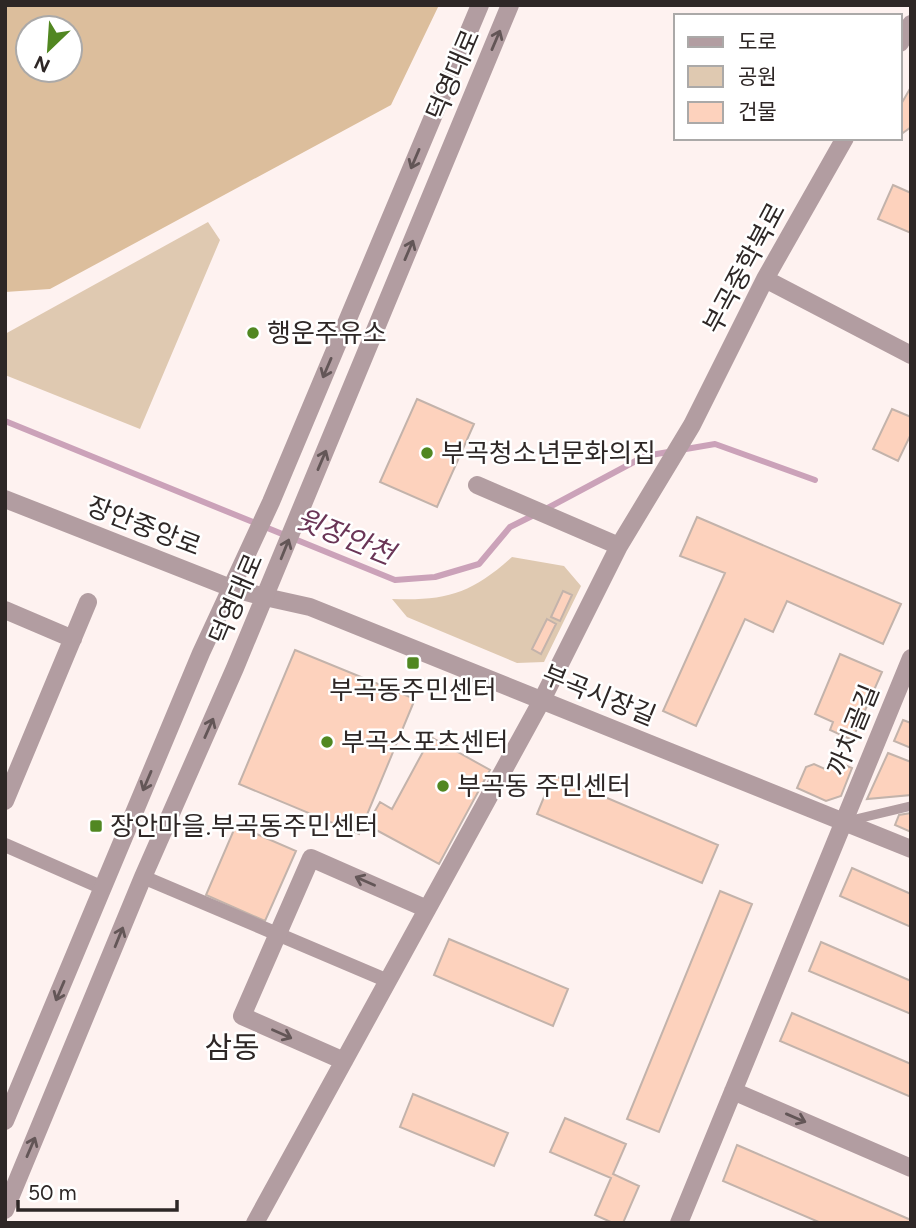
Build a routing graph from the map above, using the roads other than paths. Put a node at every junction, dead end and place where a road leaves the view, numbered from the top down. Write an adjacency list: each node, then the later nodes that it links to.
1 (480, 5): 11 (street, 덕영대로, one-way to 11)
2 (510, 5): 12 (street, 덕영대로, one-way to 2)
3 (911, 24): 4 (street)
4 (902, 40)
5 (844, 140): 6 (street, 부곡중학북로)
6 (765, 279): 7 (street); 10 (street, 부곡중학북로)
7 (911, 355)
8 (477, 485): 10 (street)
9 (5, 499): 11 (street, 장안중앙로)
10 (619, 546): 18 (street)
11 (231, 588): 12 (street, 장안중앙로); 26 (street, 덕영대로, one-way to 26)
12 (265, 597): 18 (street, 부곡시장길); 25 (street, 덕영대로, one-way to 12)
13 (88, 602): 15 (street)
14 (5, 610): 15 (street)
15 (73, 639): 19 (street)
16 (911, 658): 17 (street, 까치골길)
17 (904, 694): 22 (street, 까치골길)
18 (542, 700): 22 (street, 부곡시장길); 27 (street)
19 (12, 768): 20 (street)
20 (5, 801)
21 (911, 806): 22 (lane)
22 (843, 822): 24 (street, 부곡시장길); 31 (street, 까치골길)
23 (5, 845): 26 (street)
24 (911, 849)
25 (143, 877): 28 (street); 34 (street, 덕영대로, one-way to 25)
26 (103, 888): 32 (street, 덕영대로, one-way to 32)
27 (428, 909): 28 (street, one-way to 28); 29 (street)
28 (278, 934): 29 (street); 30 (street, one-way to 30)
29 (388, 981): 30 (street)
30 (344, 1062): 35 (street)
31 (733, 1091): 33 (street, one-way to 33); 36 (street, 까치골길)
32 (5, 1121)
33 (911, 1168)
34 (5, 1210)
35 (256, 1223)
36 (679, 1223)

